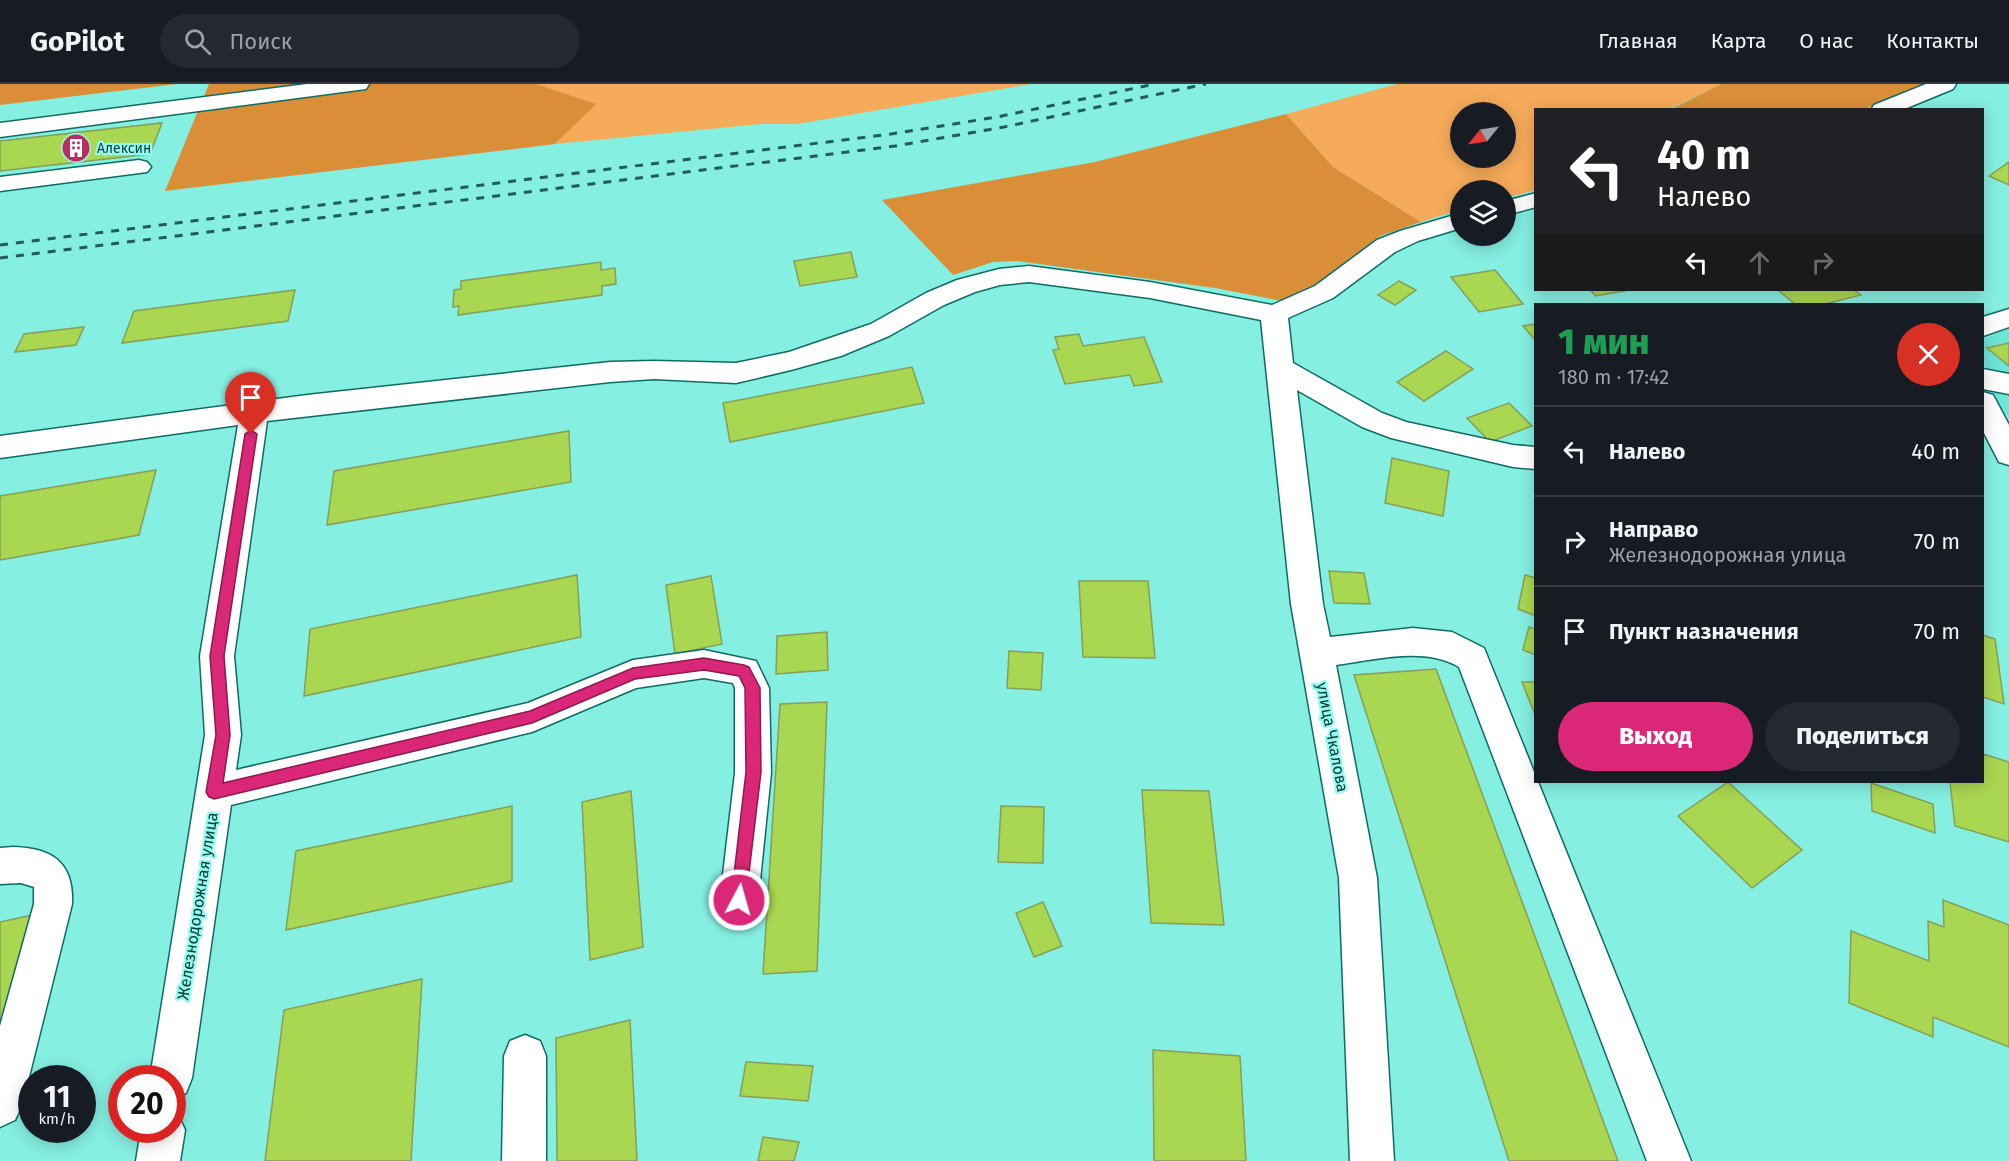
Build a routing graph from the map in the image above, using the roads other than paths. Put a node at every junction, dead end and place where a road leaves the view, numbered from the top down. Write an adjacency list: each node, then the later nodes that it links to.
1 (358, 84): 4 (street)
2 (1945, 84): 3 (street)
3 (1887, 108)
4 (0, 130)
5 (139, 167): 6 (street)
6 (0, 184)
7 (1534, 201): 8 (street)
8 (1516, 205)
9 (1450, 223): 10 (street)
10 (1274, 314): 13 (street, улица Чкалова); 16 (street)
11 (2009, 318): 12 (street)
12 (1984, 327)
13 (1280, 368): 20 (street); 21 (street, улица Чкалова)
14 (1984, 379): 15 (street)
15 (2009, 384)
16 (254, 412): 18 (street); 22 (street, Железнодорожная улица)
17 (1995, 417): 19 (street)
18 (0, 447)
19 (2009, 454)
20 (1534, 458)
21 (1317, 653): 31 (street, улица Чкалова); 32 (street)
22 (214, 792): 24 (street); 26 (street, Железнодорожная улица)
23 (0, 866): 27 (street)
24 (739, 900)
25 (525, 1056): 30 (street)
26 (173, 1065)
27 (0, 1105)
28 (161, 1143): 29 (street)
29 (158, 1161)
30 (524, 1161)
31 (1372, 1161)
32 (1669, 1161)

